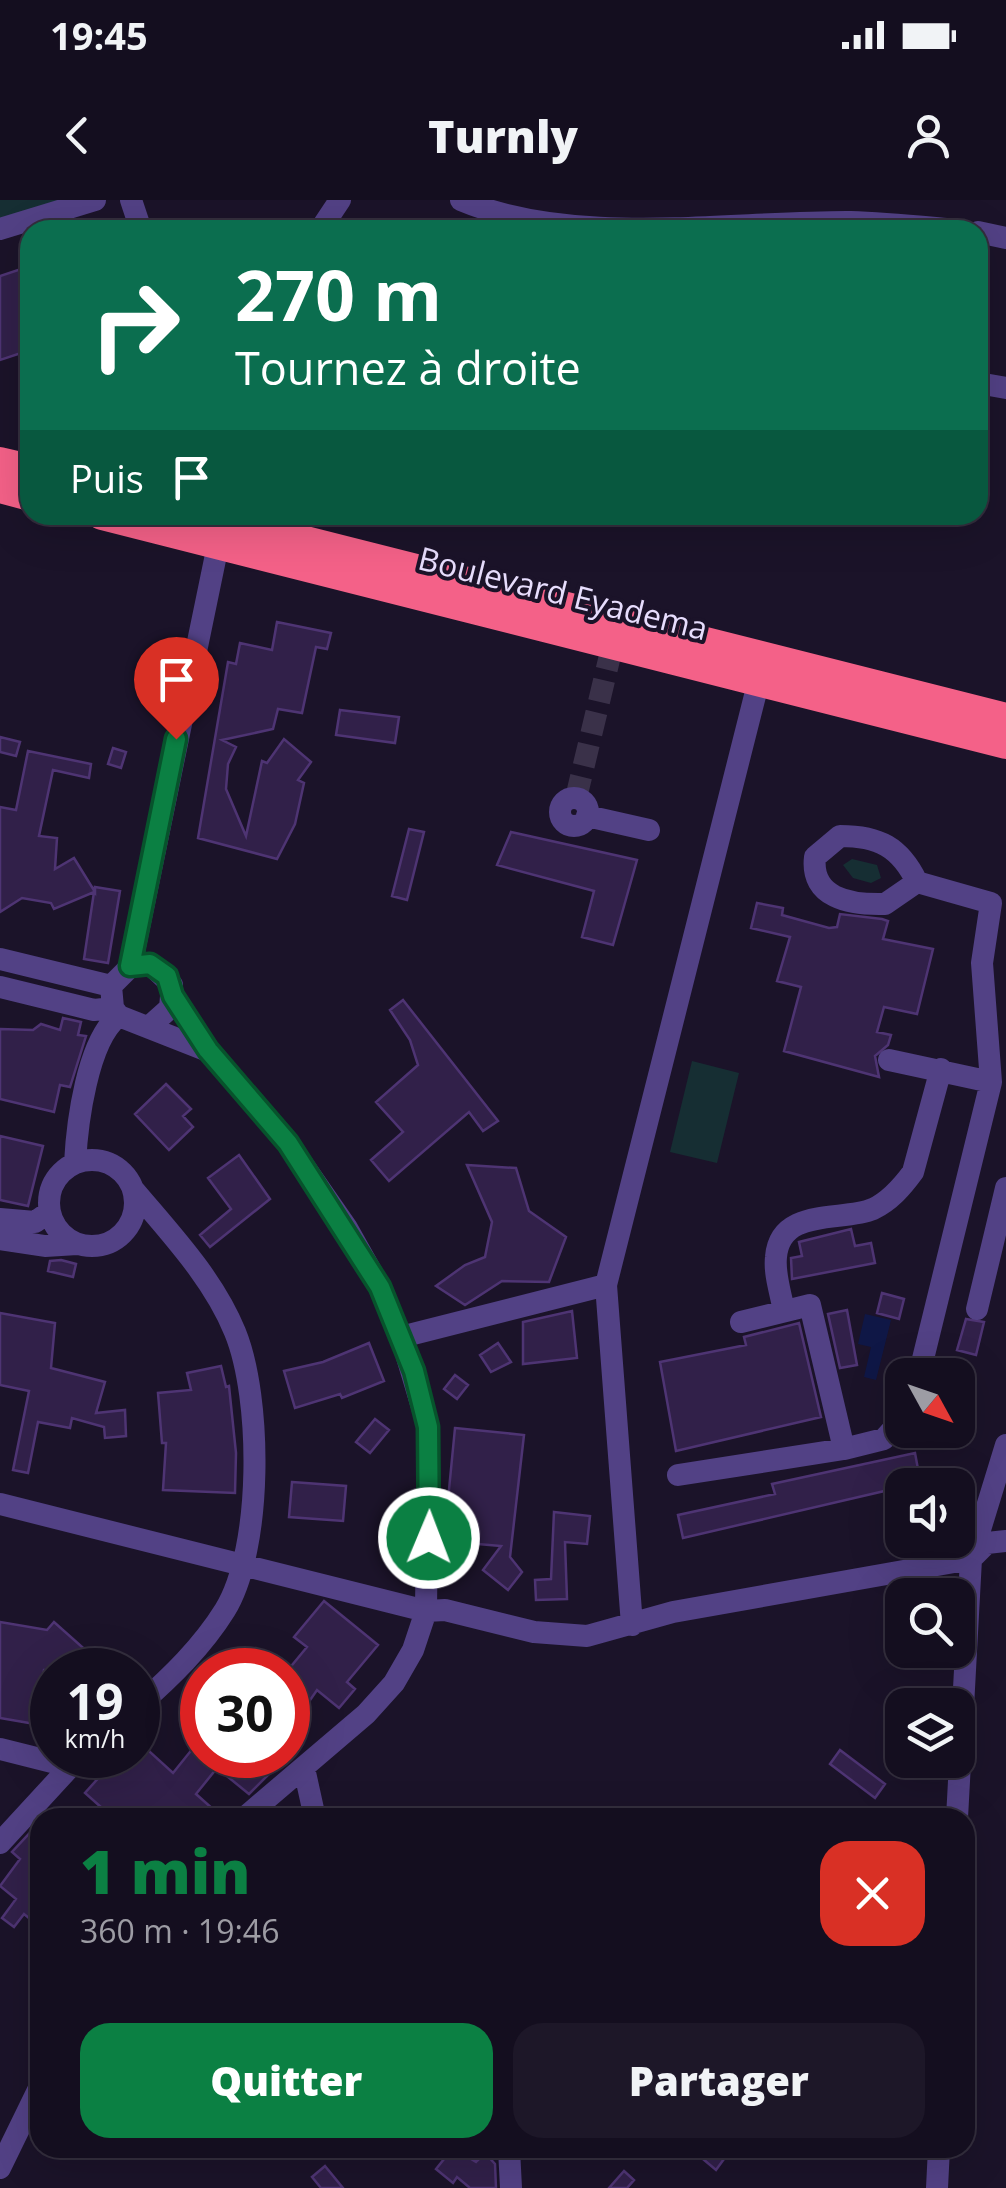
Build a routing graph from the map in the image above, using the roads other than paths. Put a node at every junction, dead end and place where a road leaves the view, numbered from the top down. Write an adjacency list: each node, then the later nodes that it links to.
1 (461, 200): 4 (street)
2 (90, 201): 3 (street)
3 (29, 220)
4 (548, 220)
5 (222, 525): 14 (street)
6 (229, 525): 7 (highway, Boulevard Eyadema)
7 (761, 669): 8 (highway, Boulevard Eyadema); 9 (highway, Boulevard Eyadema); 30 (street)
8 (1006, 718)
9 (1006, 744)
10 (587, 816): 11 (street)
11 (649, 830)
12 (917, 882): 22 (street)
13 (0, 959): 17 (street)
14 (130, 966): 16 (street); 17 (street)
15 (0, 987): 17 (street)
16 (173, 996): 18 (street); 19 (street)
17 (114, 1003): 18 (street); 23 (street)
18 (150, 1025): 19 (street)
19 (208, 1050): 34 (street)
20 (889, 1060): 21 (street)
21 (941, 1070): 22 (street); 32 (street)
22 (991, 1082): 35 (street)
23 (75, 1164): 25 (street); 26 (street)
24 (1006, 1188): 31 (street)
25 (133, 1189): 29 (street); 45 (street)
26 (49, 1212): 27 (street); 29 (street)
27 (0, 1218)
28 (0, 1239): 29 (street)
29 (76, 1244)
30 (606, 1285): 34 (street); 47 (street)
31 (977, 1309)
32 (784, 1312): 33 (street); 38 (street)
33 (741, 1322)
34 (401, 1336): 46 (street)
35 (923, 1358)
36 (885, 1438): 38 (street)
37 (1006, 1445): 42 (street)
38 (844, 1450): 39 (street)
39 (678, 1474)
40 (0, 1504): 45 (street)
41 (1006, 1541): 43 (street)
42 (975, 1545)
43 (975, 1554)
44 (971, 1558): 47 (street); 58 (street)
45 (241, 1566): 46 (street); 48 (street)
46 (426, 1611): 47 (street); 51 (street)
47 (632, 1624)
48 (160, 1685)
49 (0, 1749): 50 (street)
50 (30, 1753)
51 (310, 1762)
52 (59, 1778): 55 (street)
53 (292, 1778): 56 (street)
54 (306, 1778): 57 (street)
55 (32, 1808)
56 (256, 1808)
57 (312, 1808)
58 (958, 1808)
59 (30, 1810): 60 (street)
60 (0, 1843)
61 (30, 2100): 62 (street)
62 (7, 2131): 65 (street)
63 (510, 2158): 66 (street)
64 (938, 2158): 67 (street)
65 (0, 2168)
66 (512, 2188)
67 (937, 2188)

